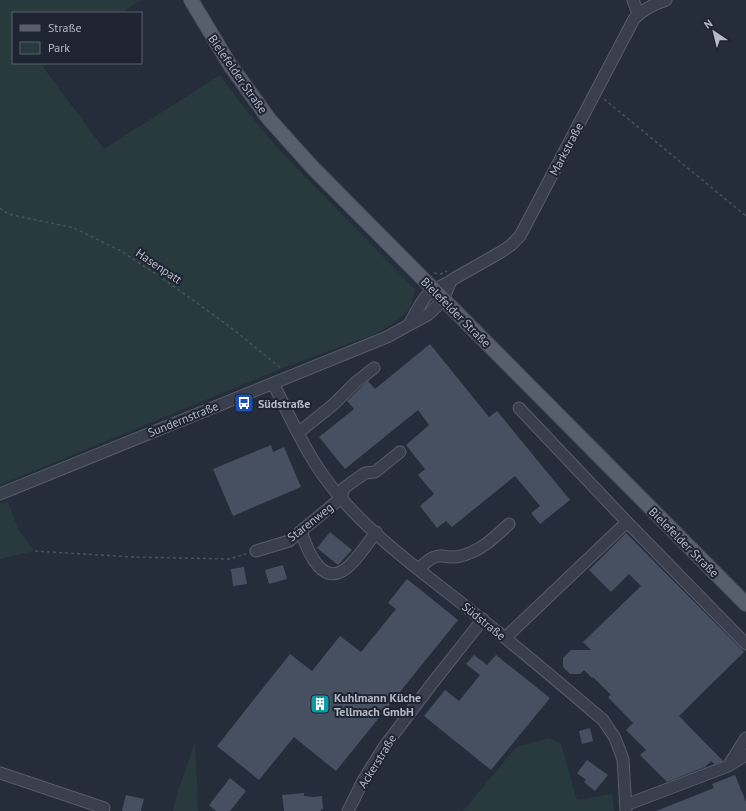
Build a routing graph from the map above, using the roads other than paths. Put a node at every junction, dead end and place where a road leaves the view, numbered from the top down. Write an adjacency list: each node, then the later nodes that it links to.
1 (191, 0): 6 (main road, Bielefelder Straße)
2 (633, 0): 4 (street)
3 (666, 0): 4 (street, Markstraße)
4 (638, 14): 5 (street, Markstraße)
5 (450, 283): 6 (street, Markstraße); 7 (street)
6 (429, 285): 7 (main road, Bielefelder Straße); 8 (street)
7 (444, 300): 8 (street, Sundernstraße); 22 (main road, Bielefelder Straße)
8 (410, 324): 10 (street, Sundernstraße)
9 (374, 368): 12 (street)
10 (273, 383): 12 (street, Südstraße); 14 (street, Sundernstraße)
11 (519, 408): 16 (street)
12 (298, 433): 15 (street, Südstraße)
13 (400, 452): 15 (street, Starenweg)
14 (0, 494)
15 (341, 498): 18 (street, Starenweg); 19 (street, Südstraße)
16 (627, 522): 24 (street); 25 (street)
17 (509, 524): 21 (street)
18 (301, 531): 19 (street); 20 (street, Starenweg)
19 (376, 532): 21 (street, Südstraße)
20 (256, 551)
21 (418, 569): 23 (street, Südstraße)
22 (746, 604)
23 (483, 619): 24 (street, Südstraße); 32 (street, Ackerstraße)
24 (505, 638): 30 (street, Südstraße)
25 (746, 644)
26 (746, 738): 28 (street)
27 (746, 755): 28 (street)
28 (728, 766): 30 (street)
29 (0, 773): 31 (street)
30 (626, 807)
31 (104, 808)
32 (348, 811)

